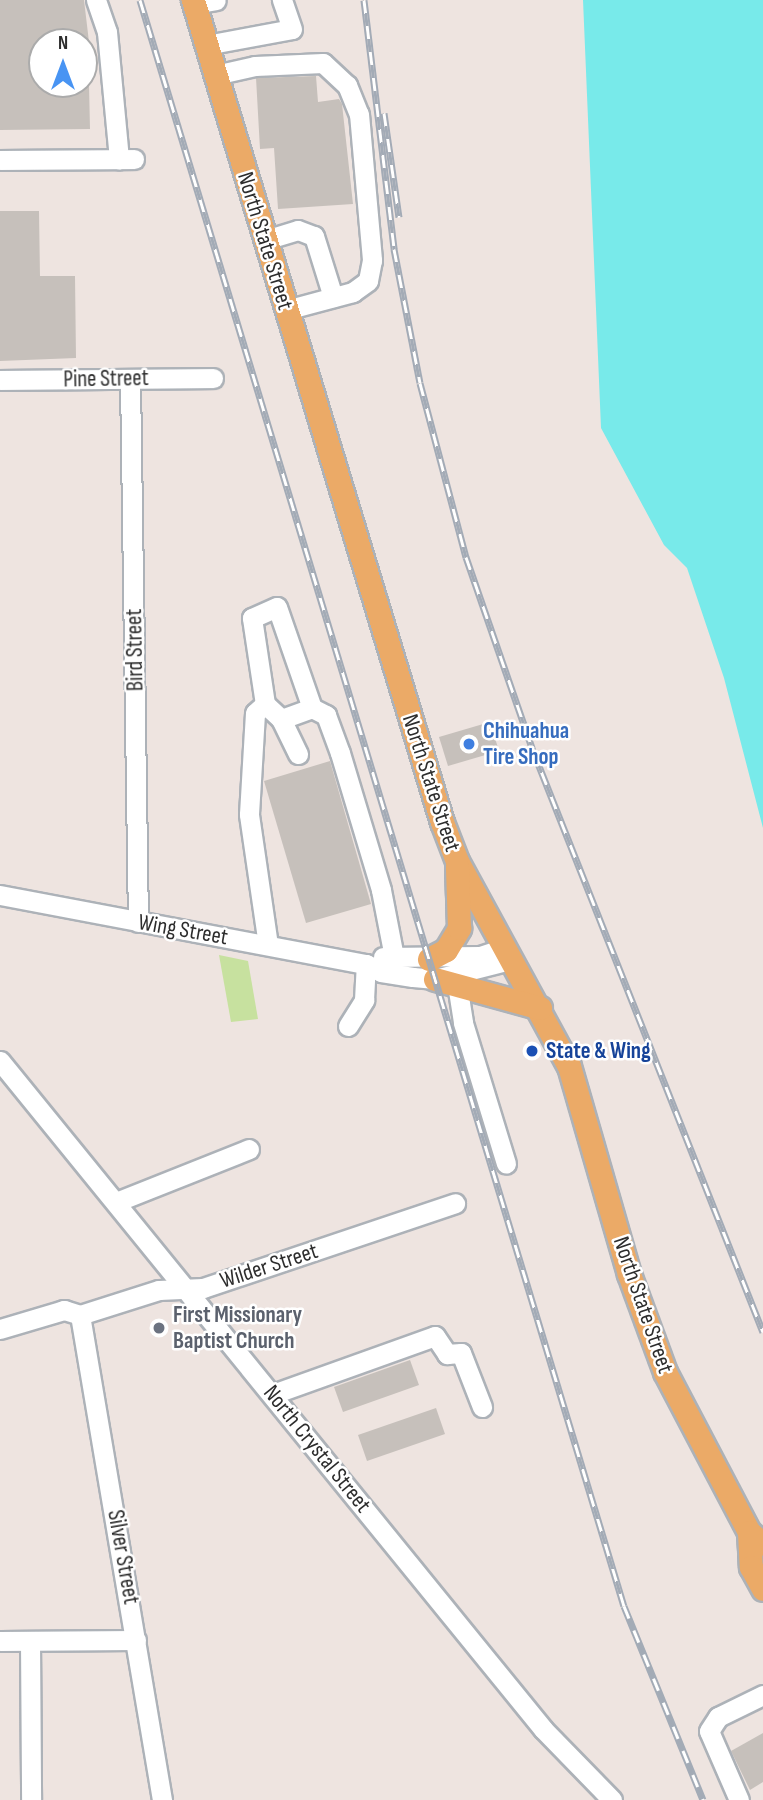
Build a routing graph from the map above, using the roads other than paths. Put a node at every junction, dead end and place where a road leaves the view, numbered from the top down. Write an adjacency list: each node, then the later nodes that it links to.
1 (96, 0): 6 (street)
2 (282, 0): 4 (street)
3 (201, 1): 4 (main road, North State Street)
4 (206, 45): 5 (main road, North State Street)
5 (215, 75): 7 (main road, North State Street); 8 (street)
6 (0, 160)
7 (265, 240): 8 (street); 9 (main road, North State Street)
8 (333, 297): 9 (street)
9 (286, 310): 17 (main road, North State Street)
10 (212, 378): 11 (street, Pine Street)
11 (130, 379): 12 (street, Pine Street); 19 (street, Bird Street)
12 (0, 380)
13 (265, 704): 14 (street); 15 (street); 20 (street)
14 (312, 708): 15 (street); 22 (street)
15 (281, 719): 16 (street)
16 (298, 754)
17 (457, 861): 21 (main road, North State Street); 24 (main road)
18 (0, 895): 19 (street, Wing Street)
19 (138, 922): 20 (street, Wing Street)
20 (268, 945): 23 (street, Wing Street)
21 (506, 954): 24 (street, Wing Street); 25 (main road, North State Street)
22 (394, 957): 23 (street, Wing Street); 24 (street, Wing Street)
23 (366, 964): 24 (street, Wing Street); 26 (street)
24 (440, 974): 25 (main road); 29 (street)
25 (541, 1008): 37 (main road, North State Street)
26 (348, 1026)
27 (0, 1061): 30 (street, North Crystal Street)
28 (249, 1149): 30 (street)
29 (506, 1164)
30 (116, 1202): 32 (street, North Crystal Street)
31 (455, 1203): 32 (street, Wilder Street)
32 (187, 1291): 33 (street, Wilder Street); 35 (street, North Crystal Street)
33 (80, 1315): 34 (street, Wilder Street); 39 (street, Silver Street)
34 (0, 1329)
35 (273, 1394): 36 (street); 45 (street, North Crystal Street)
36 (482, 1407)
37 (756, 1538): 38 (main road, North State Street)
38 (763, 1589)
39 (136, 1640): 41 (street); 44 (street, Silver Street)
40 (0, 1641): 41 (street)
41 (30, 1641): 43 (street)
42 (763, 1695): 46 (street)
43 (31, 1800)
44 (162, 1800)
45 (612, 1800)
46 (739, 1800)

